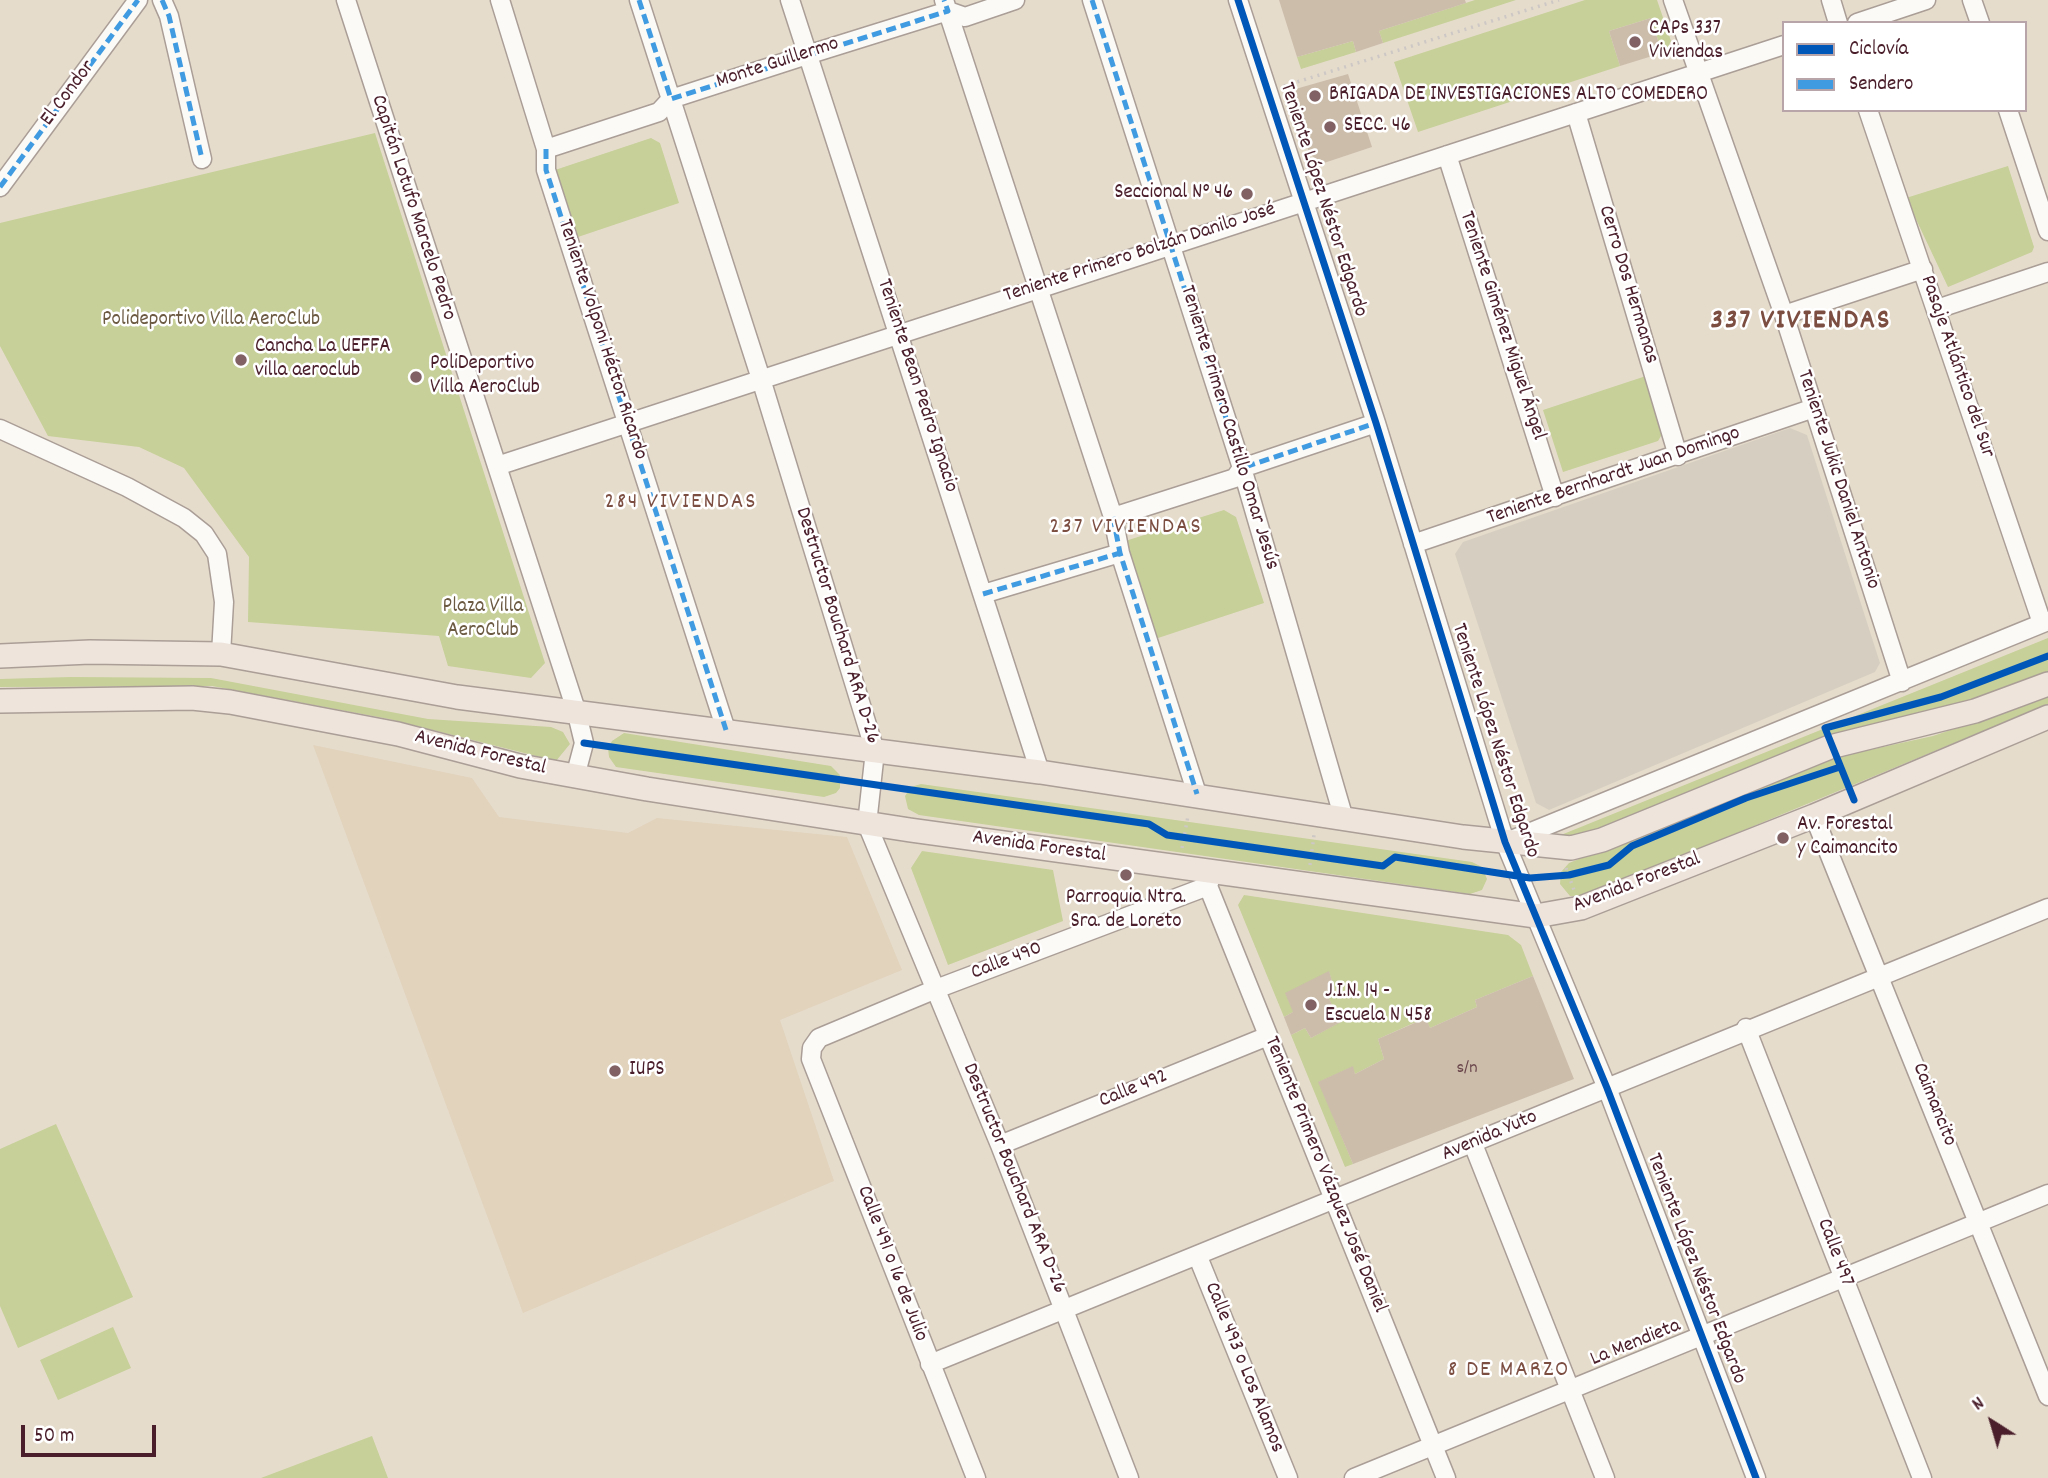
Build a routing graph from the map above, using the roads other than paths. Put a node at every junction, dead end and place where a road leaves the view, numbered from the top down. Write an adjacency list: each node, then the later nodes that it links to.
1 (138, 0): 28 (street, El Condor)
2 (162, 0): 27 (street)
3 (346, 0): 44 (street, Capitán Lotufo Marcelo Pedro)
4 (500, 0): 25 (street, Teniente Volponi Héctor Ricardo)
5 (639, 0): 21 (street, Destructor Bouchard ARA D-26)
6 (790, 0): 19 (street, Teniente Bean Pedro Ignacio)
7 (1015, 0): 14 (street, Monte Guillermo)
8 (1092, 0): 31 (street, Teniente Primero Castillo Omar Jesús)
9 (1238, 0): 29 (street, Teniente López Néstor Edgardo)
10 (1673, 0): 20 (street, Teniente Jukic Daniel Antonio)
11 (1831, 0): 15 (street)
12 (1926, 0): 16 (street)
13 (1972, 0): 17 (street)
14 (946, 5): 19 (street, Monte Guillermo); 34 (street)
15 (1838, 21)
16 (1863, 21)
17 (1979, 21)
18 (1782, 46): 20 (street, Teniente Primero Bolzán Danilo José)
19 (807, 55): 21 (street, Monte Guillermo); 37 (street, Teniente Bean Pedro Ignacio)
20 (1696, 71): 24 (street, Teniente Primero Bolzán Danilo José); 36 (street, Teniente Jukic Daniel Antonio)
21 (671, 99): 25 (street, Monte Guillermo); 38 (street, Destructor Bouchard ARA D-26)
22 (1869, 112): 32 (street, Pasaje Atlántico del Sur)
23 (2009, 112): 30 (street)
24 (1576, 113): 26 (street, Teniente Primero Bolzán Danilo José); 43 (street, Cerro Dos Hermanas)
25 (546, 149): 40 (street, Teniente Volponi Héctor Ricardo)
26 (1447, 155): 29 (street, Teniente Primero Bolzán Danilo José); 46 (street, Teniente Giménez Miguel Ángel)
27 (202, 159)
28 (0, 187)
29 (1304, 201): 31 (street, Teniente Primero Bolzán Danilo José); 41 (street, Teniente López Néstor Edgardo)
30 (2048, 231)
31 (1170, 245): 34 (street, Teniente Primero Bolzán Danilo José); 45 (street, Teniente Primero Castillo Omar Jesús)
32 (1923, 269): 35 (street, Pasaje Atlántico del Sur); 36 (street)
33 (2048, 272): 35 (street)
34 (1039, 288): 37 (street, Teniente Primero Bolzán Danilo José); 47 (street)
35 (1937, 310): 51 (street, Pasaje Atlántico del Sur)
36 (1784, 315): 39 (street, Teniente Jukic Daniel Antonio)
37 (899, 333): 38 (street, Teniente Primero Bolzán Danilo José); 50 (street, Teniente Bean Pedro Ignacio)
38 (761, 379): 40 (street, Teniente Primero Bolzán Danilo José); 60 (street, Destructor Bouchard ARA D-26)
39 (1814, 408): 43 (street, Teniente Bernhardt Juan Domingo); 54 (street, Teniente Jukic Daniel Antonio)
40 (628, 423): 44 (street, Teniente Primero Bolzán Danilo José); 59 (street, Teniente Volponi Héctor Ricardo)
41 (1376, 423): 45 (street); 48 (street, Teniente López Néstor Edgardo)
42 (0, 429): 52 (street)
43 (1678, 456): 46 (street, Teniente Bernhardt Juan Domingo)
44 (497, 466): 57 (street, Capitán Lotufo Marcelo Pedro)
45 (1242, 468): 47 (street); 65 (street, Teniente Primero Castillo Omar Jesús)
46 (1555, 497): 48 (street, Teniente Bernhardt Juan Domingo)
47 (1113, 517): 49 (street)
48 (1413, 544): 67 (street, Teniente López Néstor Edgardo)
49 (1120, 553): 50 (street); 63 (street)
50 (983, 594): 61 (street, Teniente Bean Pedro Ignacio)
51 (2045, 622): 54 (street)
52 (221, 654): 53 (main road); 57 (main road)
53 (0, 656)
54 (1902, 682): 67 (street)
55 (2048, 684): 67 (main road)
56 (0, 701): 62 (main road, Avenida Forestal)
57 (576, 710): 59 (main road); 62 (street, Capitán Lotufo Marcelo Pedro)
58 (2048, 717): 64 (main road, Avenida Forestal)
59 (726, 730): 60 (main road)
60 (875, 751): 61 (main road); 66 (street, Destructor Bouchard ARA D-26)
61 (1040, 772): 63 (main road)
62 (575, 777): 66 (main road, Avenida Forestal)
63 (1197, 793): 65 (main road)
64 (1814, 816): 70 (main road, Avenida Forestal); 71 (street, Caimancito)
65 (1344, 819): 67 (main road)
66 (867, 824): 68 (main road, Avenida Forestal); 72 (street, Destructor Bouchard ARA D-26)
67 (1505, 842): 70 (street, Teniente López Néstor Edgardo)
68 (1210, 879): 70 (main road, Avenida Forestal); 72 (street, Calle 490); 74 (street, Teniente Primero Vázquez José Daniel)
69 (2047, 910): 71 (street, Avenida Yuto)
70 (1536, 916): 76 (street, Teniente López Néstor Edgardo)
71 (1880, 974): 73 (street, Avenida Yuto); 81 (street, Caimancito)
72 (936, 989): 75 (street, Calle 490); 78 (street, Destructor Bouchard ARA D-26)
73 (1746, 1028): 76 (street, Avenida Yuto); 83 (street, Calle 497)
74 (1268, 1036): 78 (street, Calle 492); 80 (street, Teniente Primero Vázquez José Daniel)
75 (812, 1048): 86 (street, Calle 491 o 16 de Julio)
76 (1607, 1088): 77 (street, Avenida Yuto); 85 (street, Teniente López Néstor Edgardo)
77 (1473, 1144): 80 (street, Avenida Yuto); 87 (street)
78 (1000, 1145): 84 (street, Destructor Bouchard ARA D-26)
79 (2048, 1194): 81 (street, La Mendieta)
80 (1333, 1202): 82 (street, Avenida Yuto); 89 (street, Teniente Primero Vázquez José Daniel)
81 (1980, 1222): 83 (street, La Mendieta); 88 (street, Caimancito)
82 (1198, 1257): 84 (street, Avenida Yuto); 92 (street, Calle 493 o Los Alamos)
83 (1843, 1278): 85 (street, La Mendieta); 97 (street, Calle 497)
84 (1065, 1311): 86 (street, Avenida Yuto); 91 (street, Destructor Bouchard ARA D-26)
85 (1701, 1336): 87 (street, La Mendieta); 96 (street, Teniente López Néstor Edgardo)
86 (930, 1364): 90 (street, Calle 491 o 16 de Julio)
87 (1572, 1389): 89 (street, La Mendieta); 95 (street)
88 (2048, 1396)
89 (1433, 1446): 93 (street, La Mendieta); 94 (street, Teniente Primero Vázquez José Daniel)
90 (976, 1478)
91 (1129, 1478)
92 (1288, 1478)
93 (1354, 1478)
94 (1446, 1478)
95 (1605, 1478)
96 (1756, 1478)
97 (1922, 1478)

